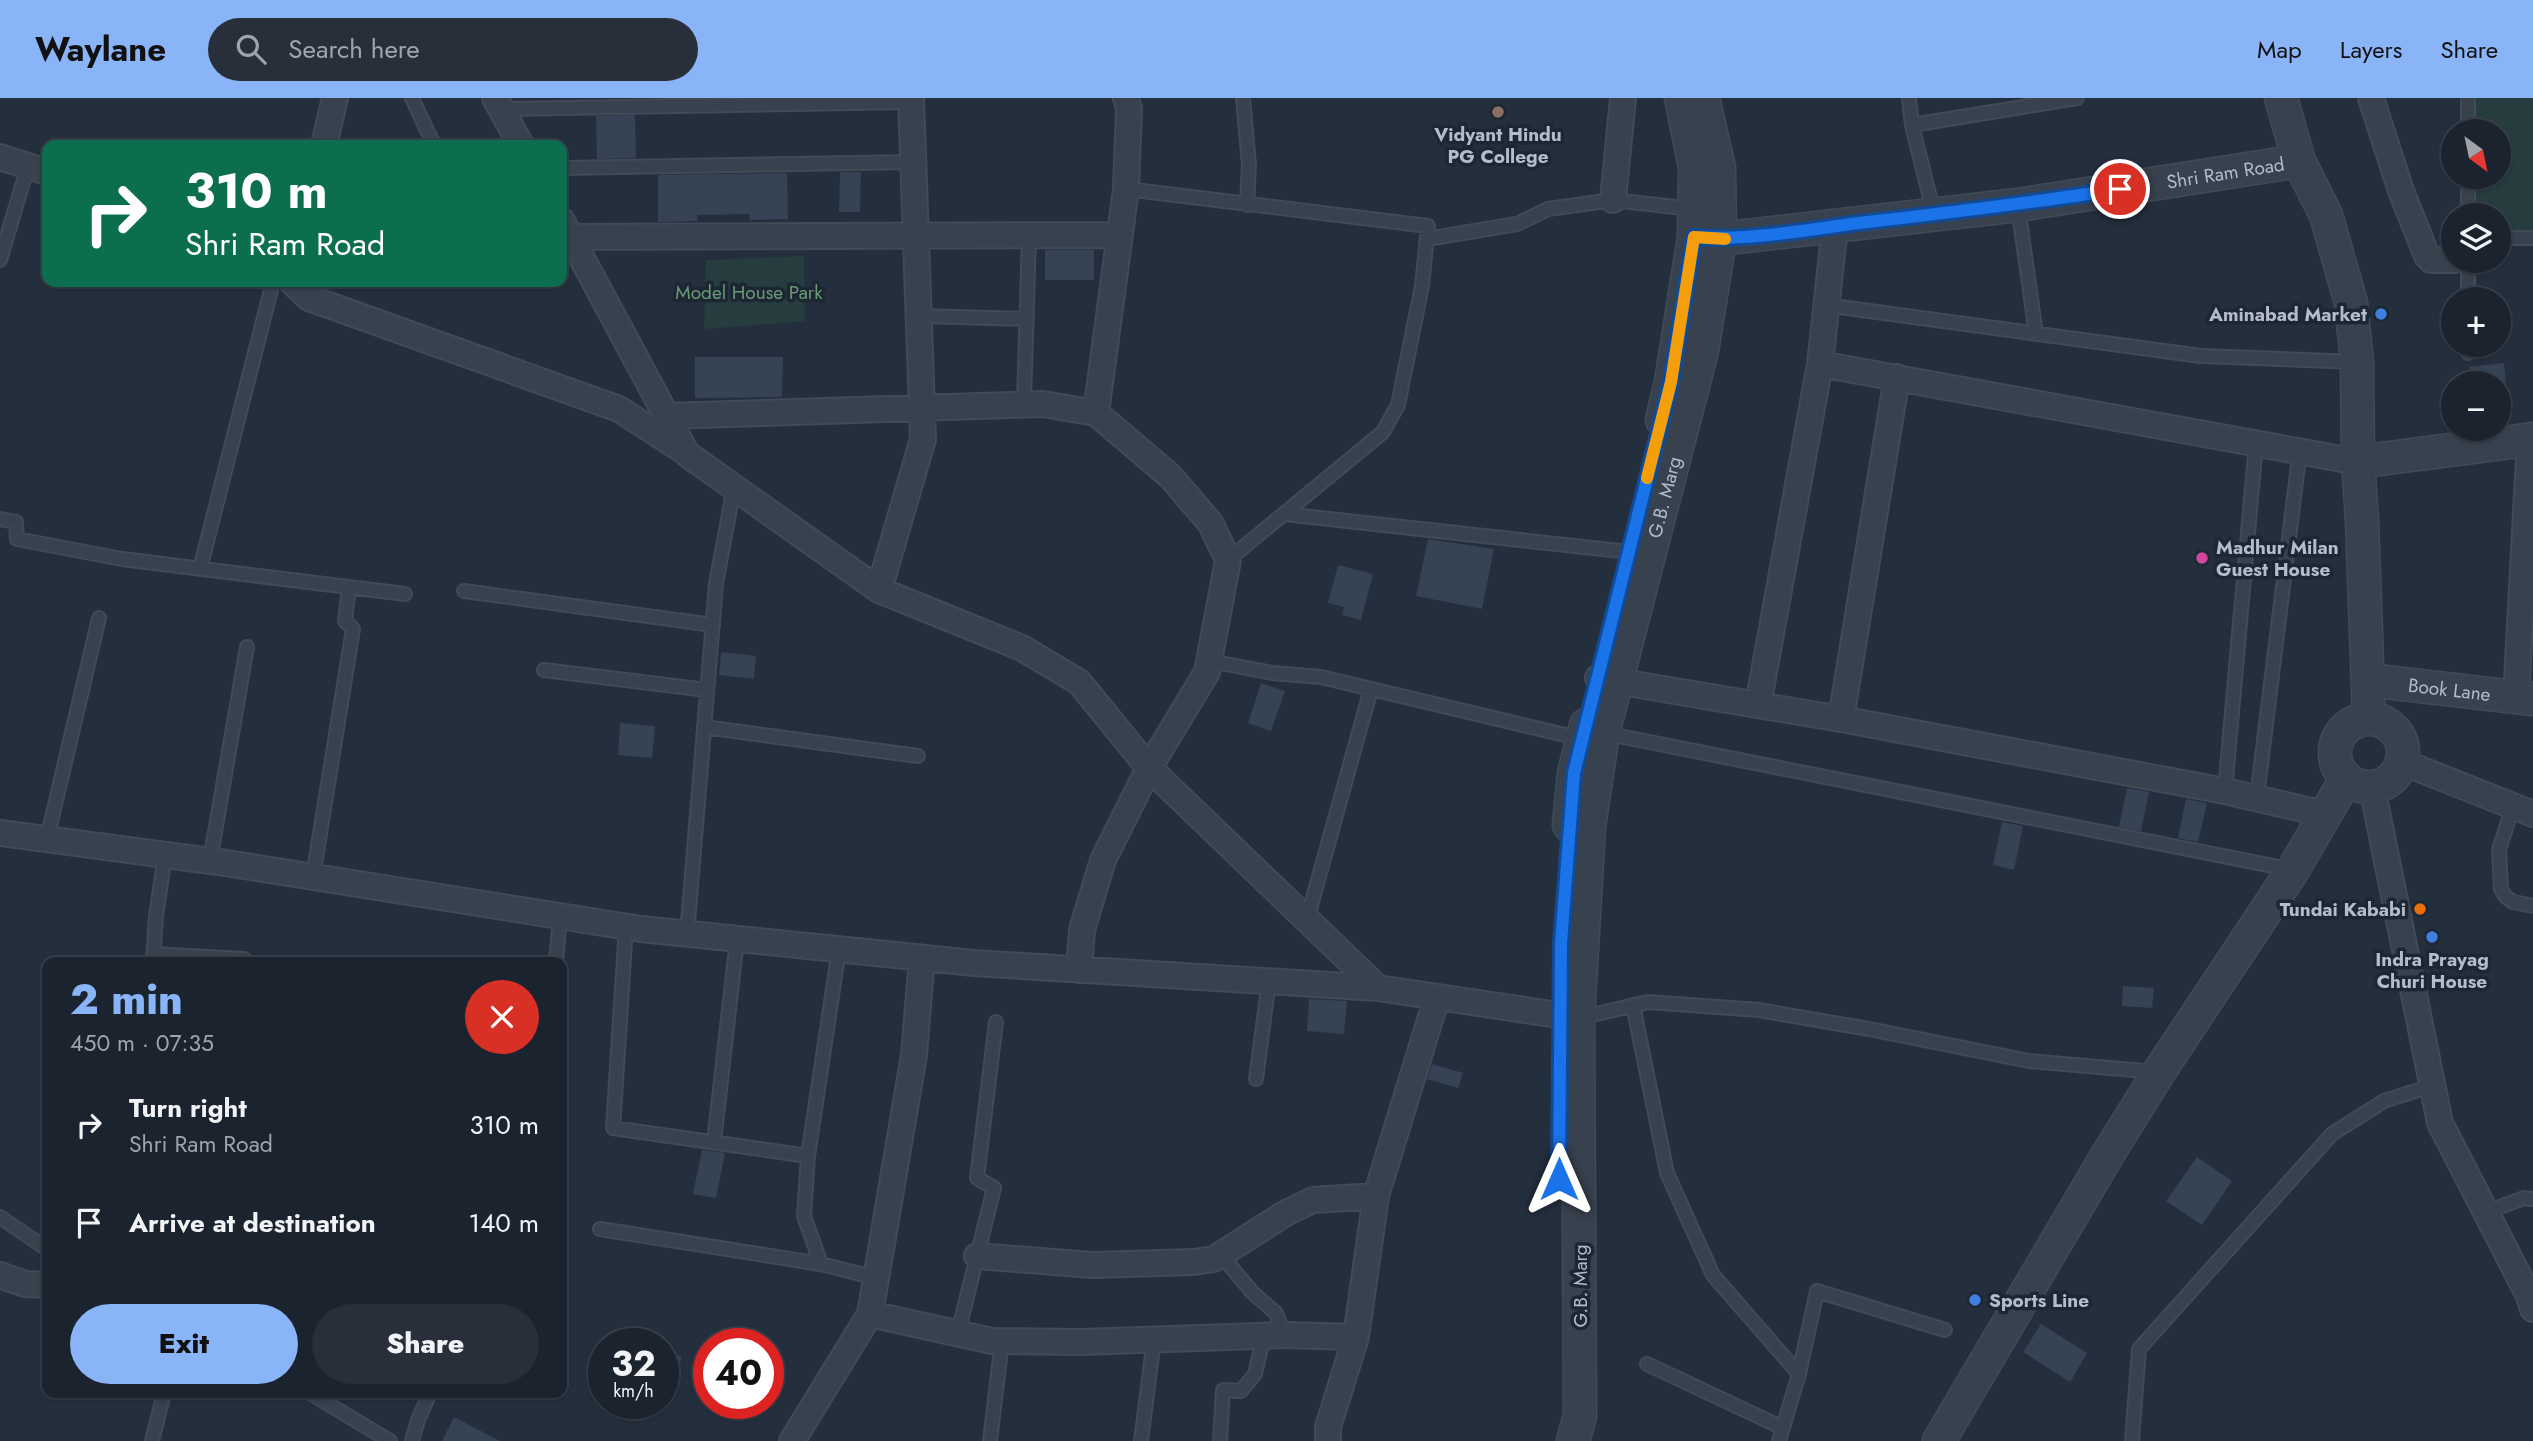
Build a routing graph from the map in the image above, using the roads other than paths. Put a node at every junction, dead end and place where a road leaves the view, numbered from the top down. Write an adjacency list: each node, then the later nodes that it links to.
1 (335, 98): 19 (street)
2 (412, 98): 20 (lane)
3 (1126, 98): 27 (street)
4 (1243, 98): 29 (lane)
5 (1623, 98): 28 (street)
6 (1681, 98): 33 (street)
7 (1703, 98): 33 (street, G.B. Marg)
8 (1909, 98): 18 (lane)
9 (1984, 98): 16 (lane)
10 (2077, 98): 16 (lane)
11 (2281, 98): 23 (street)
12 (2371, 98): 43 (street)
13 (2468, 98): 17 (lane)
14 (911, 100): 15 (lane); 24 (street)
15 (498, 104): 21 (street)
16 (1987, 113): 18 (lane)
17 (2468, 119)
18 (1912, 125): 31 (lane)
19 (325, 140)
20 (432, 140)
21 (518, 140)
22 (0, 157): 26 (street)
23 (2298, 161): 30 (street, Shri Ram Road); 50 (street)
24 (914, 162): 25 (lane); 36 (street)
25 (567, 168)
26 (37, 169): 42 (lane)
27 (1126, 189): 29 (lane); 37 (street)
28 (1613, 200): 33 (lane); 41 (lane)
29 (1247, 205): 41 (lane)
30 (2018, 205): 31 (street, Shri Ram Road); 49 (lane)
31 (1934, 214): 32 (street, Shri Ram Road)
32 (1835, 226): 33 (street, Shri Ram Road); 46 (street)
33 (1702, 228): 65 (street); 77 (street, G.B. Marg)
34 (567, 232): 36 (street)
35 (1029, 234): 36 (street); 37 (street); 48 (lane)
36 (916, 235): 47 (street)
37 (1120, 235): 55 (street)
38 (567, 237): 56 (street)
39 (2511, 238): 40 (lane)
40 (2533, 238)
41 (1426, 239): 63 (lane)
42 (0, 260)
43 (2441, 260)
44 (272, 287): 67 (lane)
45 (297, 287): 60 (street)
46 (1825, 305): 49 (lane); 51 (street)
47 (919, 316): 48 (lane); 54 (street)
48 (1027, 319): 53 (lane)
49 (2036, 334): 50 (lane)
50 (2357, 362): 61 (street)
51 (1820, 364): 52 (street); 82 (street)
52 (1897, 377): 58 (street); 83 (street)
53 (1024, 404): 54 (street); 55 (street)
54 (922, 408): 56 (street); 69 (street)
55 (1096, 413): 66 (street)
56 (667, 416): 60 (street)
57 (2532, 439): 61 (street); 81 (street)
58 (2256, 443): 59 (street); 91 (lane)
59 (2300, 450): 61 (street); 92 (lane)
60 (688, 454): 62 (street)
61 (2358, 462): 78 (street)
62 (734, 487): 69 (street); 73 (lane)
63 (1284, 514): 65 (lane); 66 (lane)
64 (0, 519): 67 (lane)
65 (1629, 552): 77 (street)
66 (1228, 560): 75 (street)
67 (200, 569): 68 (lane)
68 (349, 587): 71 (lane); 100 (lane)
69 (879, 590): 89 (street)
70 (464, 592): 73 (lane)
71 (405, 594)
72 (99, 618): 96 (lane)
73 (713, 625): 80 (lane)
74 (247, 647): 98 (lane)
75 (1209, 661): 79 (lane); 89 (street)
76 (544, 670): 80 (lane)
77 (1607, 680): 82 (street); 86 (street, G.B. Marg)
78 (2368, 680): 81 (street, Book Lane); 84 (street)
79 (1371, 688): 86 (lane); 103 (lane)
80 (707, 690): 85 (lane)
81 (2525, 699)
82 (1758, 705): 83 (street)
83 (1841, 719): 91 (street)
84 (2369, 719): 88 (street); 90 (street)
85 (704, 727): 87 (lane); 105 (lane)
86 (1593, 736): 99 (lane); 116 (street, G.B. Marg)
87 (918, 756)
88 (2402, 762): 90 (street); 93 (street)
89 (1149, 768): 103 (street); 111 (street)
90 (2359, 783): 94 (street); 120 (street)
91 (2225, 791): 92 (street)
92 (2258, 797): 94 (street)
93 (2523, 810): 101 (lane)
94 (2324, 814): 99 (street)
95 (0, 833): 96 (street)
96 (47, 839): 97 (street)
97 (165, 856): 98 (street); 108 (lane)
98 (210, 861): 100 (street)
99 (2293, 870): 118 (street)
100 (313, 877): 102 (street)
101 (2533, 906)
102 (560, 916): 104 (street); 109 (lane)
103 (1307, 920): 113 (street)
104 (626, 927): 105 (street); 121 (lane)
105 (687, 934): 106 (street)
106 (737, 939): 107 (street); 121 (lane)
107 (839, 949): 110 (street); 122 (lane)
108 (153, 957)
109 (556, 957)
110 (922, 958): 111 (street); 133 (street)
111 (1079, 970): 112 (street)
112 (1269, 981): 113 (street); 119 (lane)
113 (1378, 988): 114 (street)
114 (1437, 997): 116 (street); 123 (street)
115 (1633, 1005): 116 (lane); 118 (lane); 144 (lane)
116 (1569, 1017): 157 (street); 158 (street, G.B. Marg)
117 (996, 1023): 130 (lane)
118 (2159, 1072): 159 (street)
119 (1256, 1079)
120 (2431, 1086): 125 (street); 160 (lane)
121 (714, 1142): 122 (lane)
122 (808, 1156): 131 (lane)
123 (1376, 1196): 129 (street); 140 (street)
124 (2533, 1199): 125 (lane)
125 (2486, 1212): 135 (street)
126 (0, 1217): 128 (lane)
127 (600, 1229): 131 (lane)
128 (42, 1246)
129 (1221, 1255): 130 (street); 139 (lane)
130 (977, 1256): 138 (lane)
131 (821, 1264): 133 (lane)
132 (0, 1275): 134 (street)
133 (876, 1278): 136 (street)
134 (42, 1285)
135 (2533, 1309)
136 (870, 1314): 138 (street); 152 (street)
137 (1945, 1330): 144 (lane)
138 (958, 1333): 142 (street)
139 (1274, 1335): 140 (street); 141 (street); 155 (lane)
140 (1356, 1337): 156 (street)
141 (1154, 1339): 142 (street); 154 (lane)
142 (1002, 1341): 153 (lane)
143 (1647, 1364): 148 (lane)
144 (1798, 1374): 148 (lane)
145 (163, 1398): 149 (lane)
146 (318, 1398): 150 (lane)
147 (428, 1398): 151 (lane)
148 (1781, 1435)
149 (152, 1441)
150 (390, 1441)
151 (412, 1441)
152 (792, 1441)
153 (990, 1441)
154 (1141, 1441)
155 (1220, 1441)
156 (1328, 1441)
157 (1567, 1441)
158 (1573, 1441)
159 (1938, 1441)
160 (2132, 1441)

